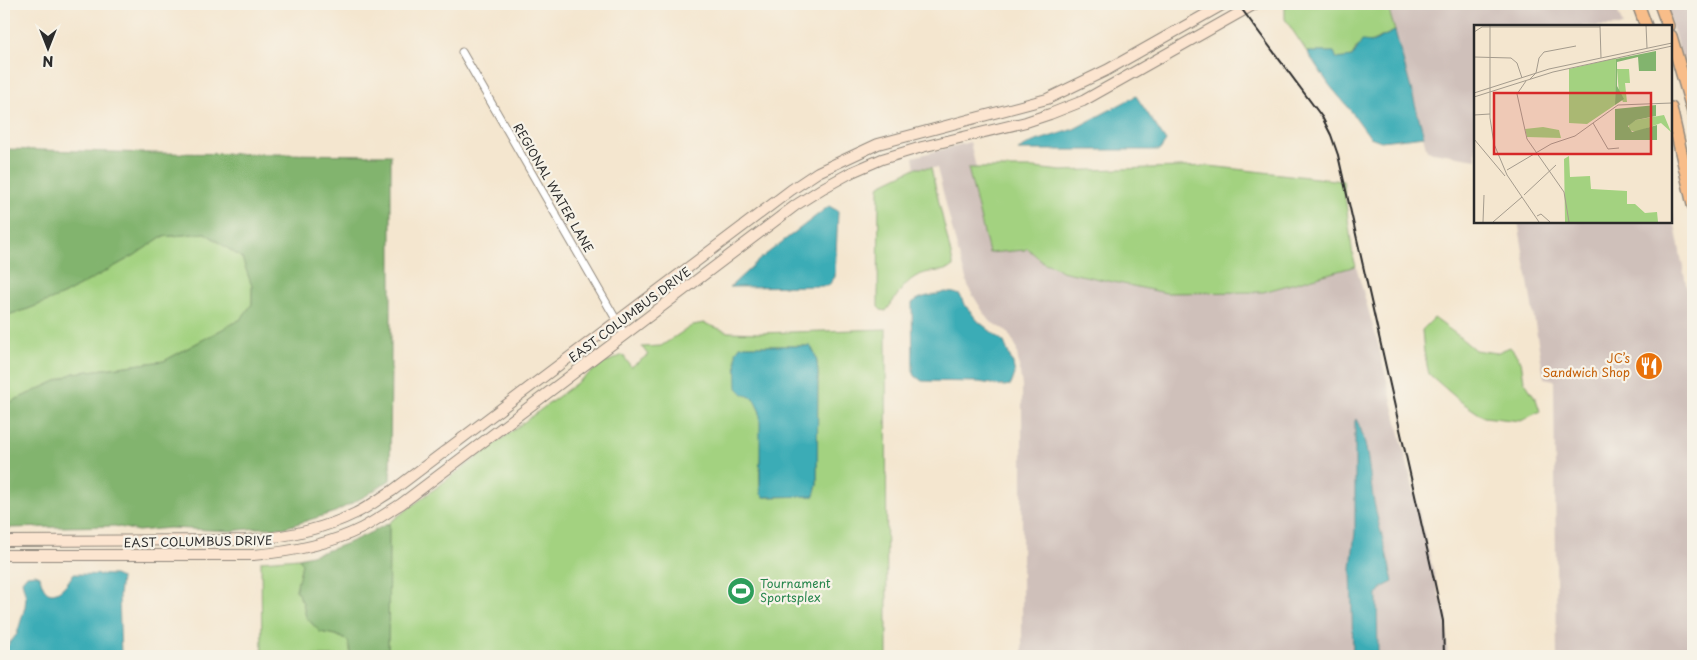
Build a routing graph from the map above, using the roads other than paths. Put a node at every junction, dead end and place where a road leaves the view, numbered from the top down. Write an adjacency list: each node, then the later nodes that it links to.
1 (1224, 4): 11 (street, EAST COLUMBUS DRIVE)
2 (1255, 4): 12 (street, EAST COLUMBUS DRIVE)
3 (1638, 4): 6 (main road)
4 (1660, 4): 5 (main road)
5 (1666, 21): 6 (main road)
6 (1646, 24)
7 (1672, 39): 10 (main road)
8 (462, 52): 14 (street, REGIONAL WATER LANE)
9 (1672, 112): 13 (main road)
10 (1693, 112)
11 (936, 128): 12 (street); 14 (street, EAST COLUMBUS DRIVE)
12 (941, 143): 15 (street, EAST COLUMBUS DRIVE)
13 (1693, 205)
14 (617, 322): 15 (street, REGIONAL WATER LANE); 16 (street, EAST COLUMBUS DRIVE)
15 (624, 335): 17 (street, EAST COLUMBUS DRIVE)
16 (4, 541)
17 (4, 555)

